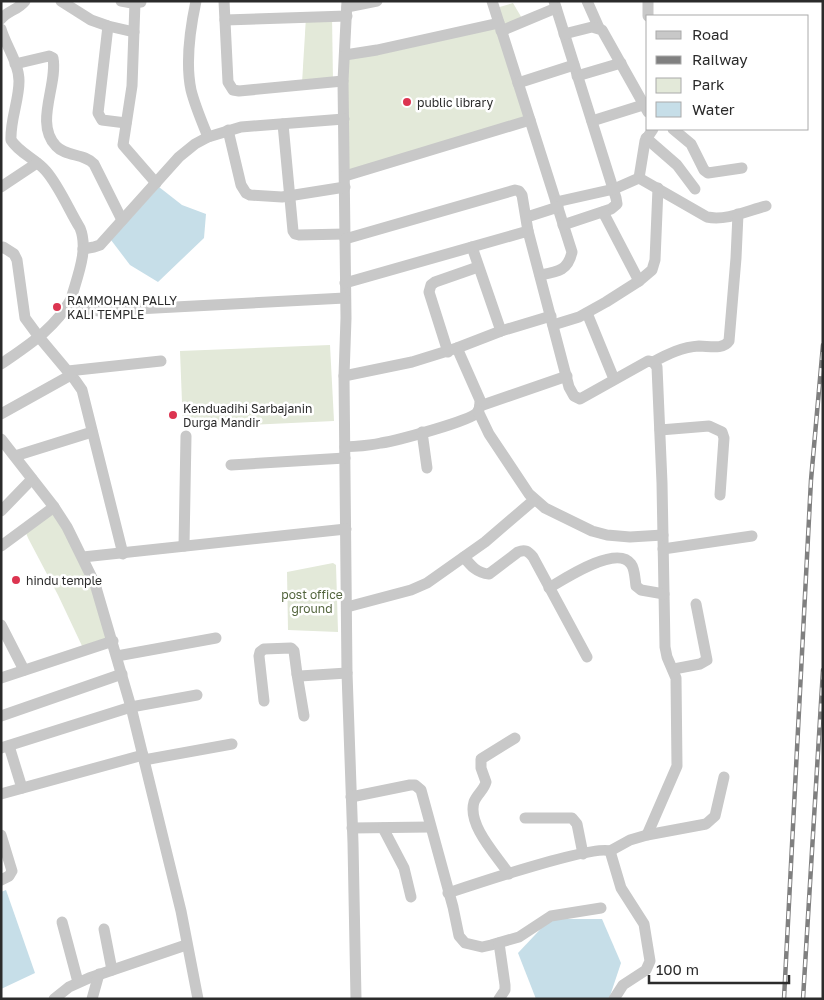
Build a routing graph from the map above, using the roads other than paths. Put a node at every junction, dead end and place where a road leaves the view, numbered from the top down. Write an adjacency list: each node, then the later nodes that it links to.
1 (25, 1): 14 (street)
2 (61, 1): 16 (street)
3 (121, 1): 10 (street)
4 (196, 1): 37 (street)
5 (224, 1): 15 (street)
6 (377, 1): 12 (street)
7 (492, 1): 17 (street)
8 (587, 1): 18 (street)
9 (648, 1): 13 (street)
10 (139, 2): 20 (street)
11 (555, 4): 17 (street); 21 (street)
12 (347, 8): 15 (street); 22 (street)
13 (648, 15)
14 (1, 18)
15 (225, 20): 26 (street)
16 (108, 26): 20 (street); 32 (street)
17 (500, 27): 22 (street); 27 (street)
18 (599, 28): 21 (street); 24 (street)
19 (1, 29): 23 (street)
20 (134, 32): 32 (street)
21 (564, 34): 25 (street)
22 (345, 55): 26 (street)
23 (15, 64): 38 (street); 53 (street)
24 (621, 64): 25 (street); 28 (street)
25 (576, 70): 27 (street); 31 (street)
26 (343, 82): 29 (street)
27 (518, 83): 30 (street)
28 (646, 109): 31 (street)
29 (344, 119): 33 (street); 41 (street)
30 (530, 120): 41 (street); 48 (street)
31 (592, 121): 45 (street)
32 (126, 123): 42 (street)
33 (282, 124): 34 (street); 47 (street)
34 (228, 130): 37 (street); 47 (street)
35 (674, 130): 39 (street)
36 (650, 133): 40 (street); 46 (street)
37 (208, 137): 42 (street)
38 (37, 163): 43 (street); 59 (street)
39 (742, 168)
40 (639, 178): 44 (street); 45 (street)
41 (345, 181): 47 (street); 56 (street)
42 (156, 183): 53 (street)
43 (1, 187)
44 (658, 188): 51 (street); 62 (street)
45 (614, 189): 48 (street); 50 (street)
46 (695, 189)
47 (290, 196): 56 (street)
48 (557, 205): 52 (street); 54 (street)
49 (766, 206): 51 (street)
50 (604, 212): 54 (street); 62 (street)
51 (738, 214): 72 (street)
52 (527, 217): 55 (street); 56 (street)
53 (122, 220): 59 (street)
54 (563, 225): 61 (street)
55 (528, 231): 58 (street); 61 (street)
56 (345, 236): 63 (street)
57 (1, 248): 69 (street)
58 (472, 248): 60 (street); 63 (street)
59 (83, 249): 65 (street)
60 (478, 266): 68 (street); 70 (street)
61 (540, 275): 67 (street)
62 (639, 281): 66 (street)
63 (345, 282): 64 (street)
64 (345, 298): 65 (street); 75 (street)
65 (68, 306): 69 (street)
66 (587, 313): 67 (street); 77 (street)
67 (552, 320): 68 (street); 76 (street)
68 (501, 331): 70 (street)
69 (39, 337): 73 (street); 74 (street)
70 (453, 350): 75 (street); 78 (street)
71 (161, 361): 74 (street)
72 (653, 362): 77 (street); 80 (street)
73 (1, 364)
74 (69, 373): 79 (street); 81 (street)
75 (344, 376): 85 (street)
76 (567, 376): 77 (street); 78 (street)
77 (614, 379)
78 (479, 409): 82 (street); 91 (street)
79 (1, 414)
80 (660, 430): 90 (street); 95 (street)
81 (92, 432): 86 (street); 100 (street)
82 (422, 432): 85 (street); 88 (street)
83 (186, 436): 98 (street)
84 (1, 439): 86 (street)
85 (345, 452): 87 (street); 94 (street)
86 (14, 456): 89 (street)
87 (231, 466)
88 (427, 468)
89 (32, 479): 92 (street); 93 (street)
90 (720, 494)
91 (534, 500): 95 (street); 102 (street)
92 (54, 506): 97 (street); 101 (street)
93 (1, 511)
94 (346, 529): 98 (street); 106 (street)
95 (663, 535): 99 (street)
96 (752, 536): 99 (street)
97 (1, 546)
98 (184, 546): 100 (street)
99 (663, 549): 104 (street)
100 (122, 554): 101 (street)
101 (83, 557): 109 (street)
102 (464, 557): 103 (street); 106 (street)
103 (549, 588): 104 (street); 111 (street)
104 (664, 594): 112 (street)
105 (696, 604): 112 (street)
106 (347, 607): 114 (street)
107 (1, 625): 113 (street)
108 (216, 638): 110 (street)
109 (112, 641): 110 (street); 113 (street)
110 (117, 656): 115 (street)
111 (586, 657)
112 (674, 669): 135 (street)
113 (24, 670): 117 (street)
114 (347, 673): 116 (street); 130 (street)
115 (122, 674): 120 (street); 121 (street)
116 (297, 674): 119 (street); 122 (street)
117 (1, 678)
118 (197, 695): 120 (street)
119 (264, 701)
120 (131, 707): 125 (street); 126 (street)
121 (1, 716)
122 (304, 716)
123 (515, 738): 139 (street)
124 (232, 744): 126 (street)
125 (5, 747): 128 (street)
126 (143, 757): 128 (street); 147 (street)
127 (724, 777): 135 (street)
128 (22, 788): 129 (street)
129 (1, 794)
130 (351, 797): 132 (street); 133 (street)
131 (525, 818): 138 (street)
132 (430, 827): 134 (street); 141 (street)
133 (352, 828): 134 (street); 154 (street)
134 (383, 828): 142 (street)
135 (647, 835): 137 (street)
136 (1, 836): 140 (street)
137 (610, 851): 138 (street); 156 (street)
138 (583, 854): 139 (street)
139 (509, 874): 141 (street)
140 (1, 880)
141 (448, 893): 146 (street)
142 (411, 897)
143 (601, 908): 146 (street)
144 (62, 922): 150 (street)
145 (104, 930): 148 (street)
146 (499, 943): 155 (street)
147 (186, 945): 148 (street); 153 (street)
148 (112, 970): 149 (street)
149 (99, 974): 150 (street); 152 (street)
150 (78, 982): 151 (street)
151 (54, 999)
152 (92, 999)
153 (198, 999)
154 (356, 999)
155 (499, 999)
156 (614, 999)

